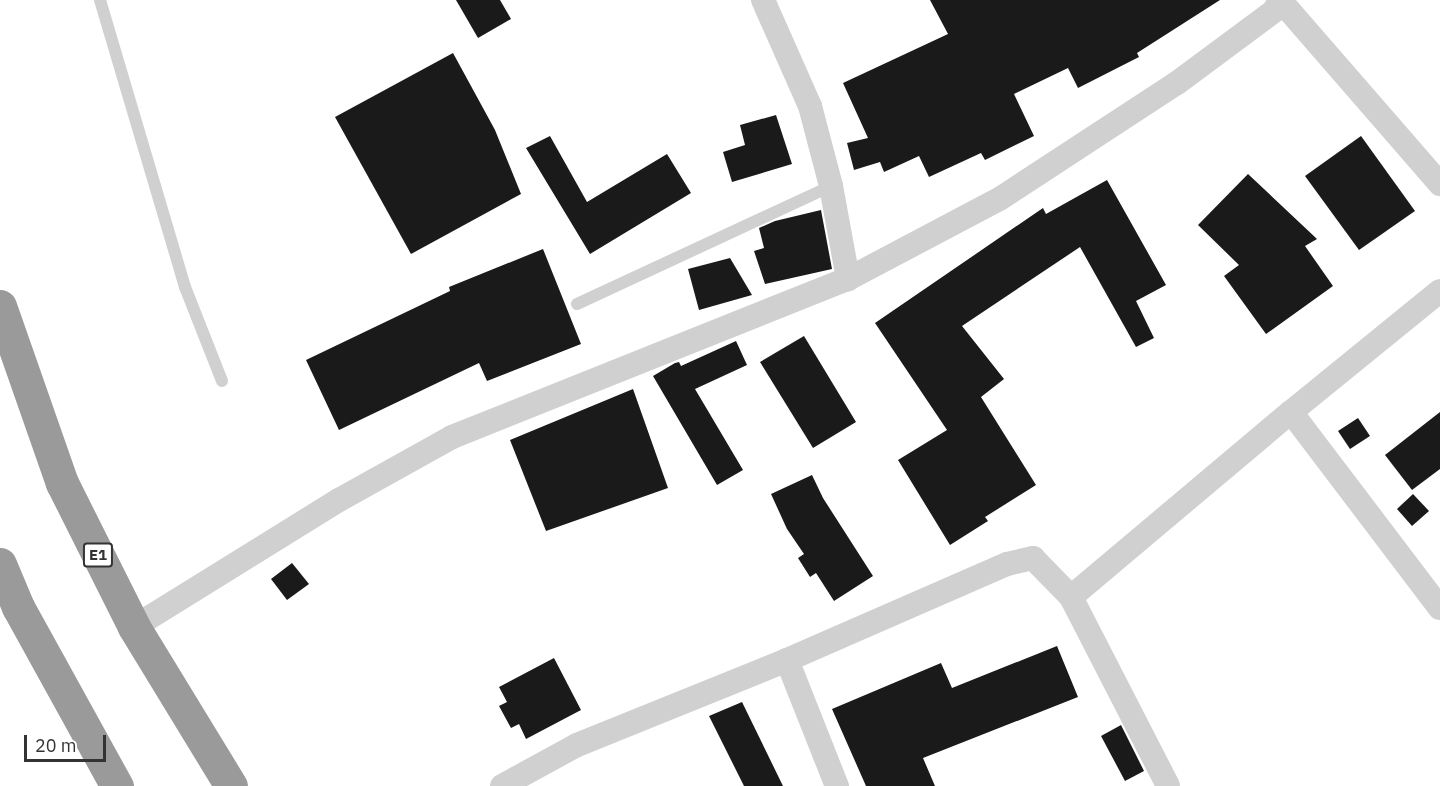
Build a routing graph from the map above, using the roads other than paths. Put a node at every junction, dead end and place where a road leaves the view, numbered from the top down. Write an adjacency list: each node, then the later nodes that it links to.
1 (100, 0): 10 (lane)
2 (763, 0): 5 (street)
3 (1280, 0): 4 (street); 6 (street)
4 (1440, 184)
5 (831, 186): 6 (street); 8 (lane)
6 (848, 279): 15 (street)
7 (1440, 291): 11 (street)
8 (577, 304)
9 (0, 306): 15 (highway, E1)
10 (222, 381)
11 (1290, 412): 13 (street); 14 (street)
12 (0, 564): 17 (highway)
13 (1071, 597): 16 (street); 21 (street)
14 (1440, 608)
15 (134, 627): 18 (highway, E1)
16 (787, 660): 19 (street); 20 (street)
17 (117, 786)
18 (231, 786)
19 (502, 786)
20 (837, 786)
21 (1168, 786)

